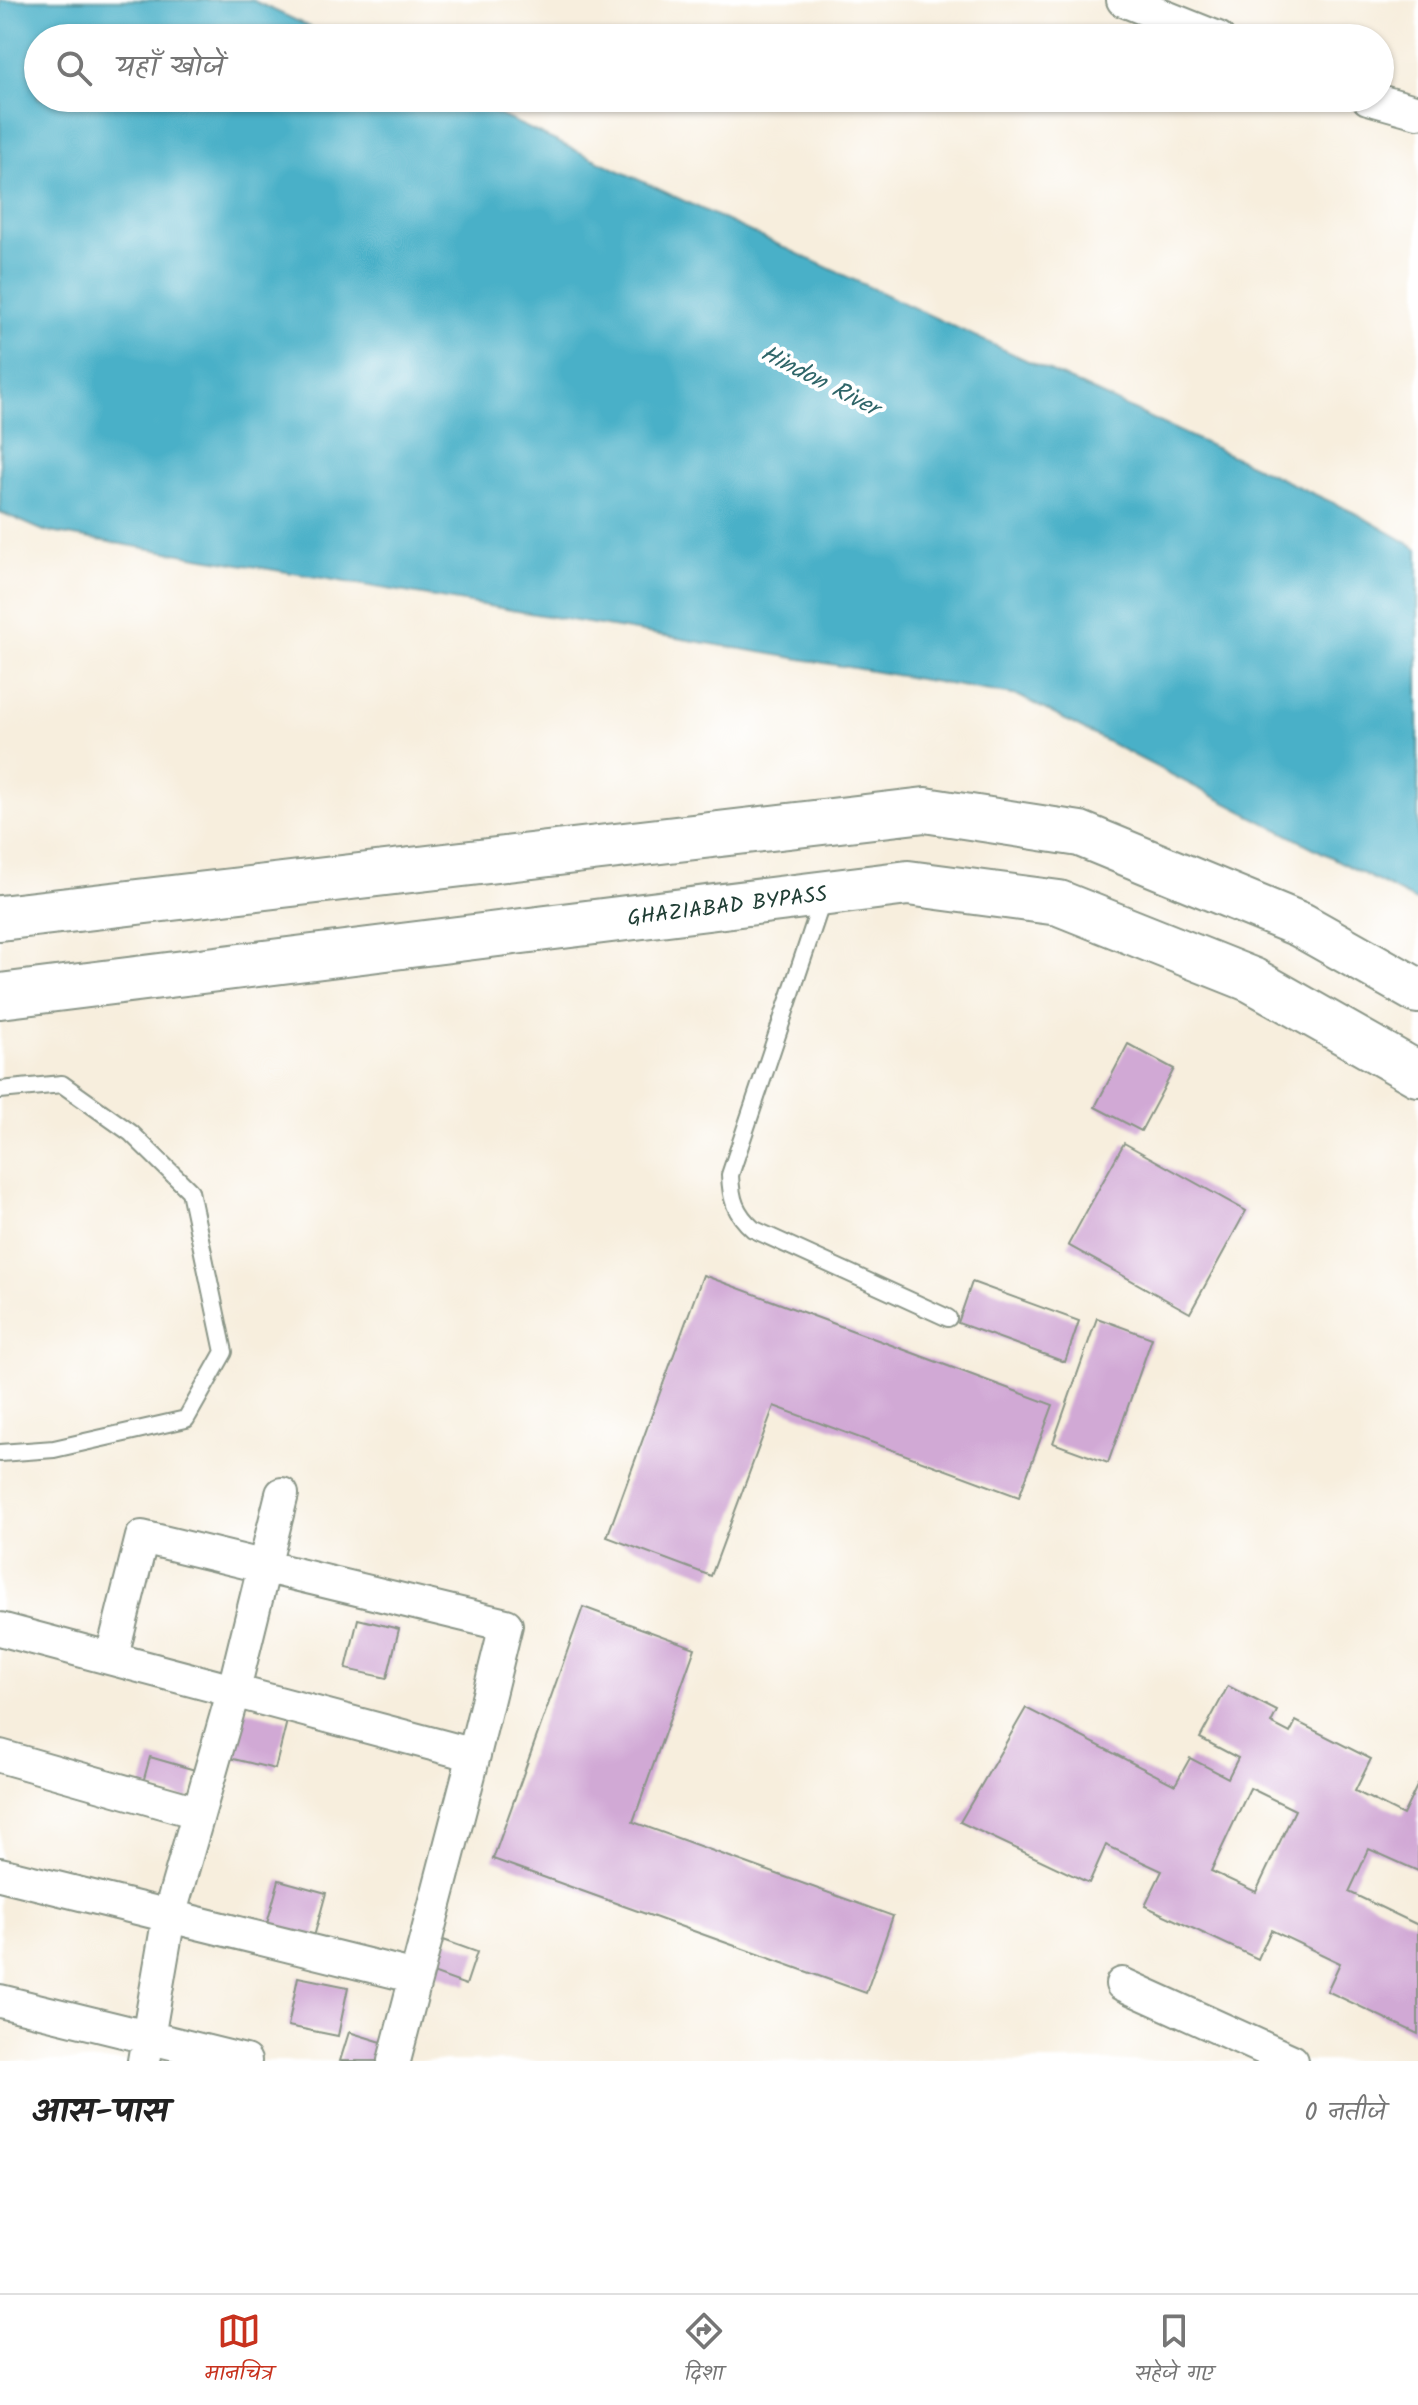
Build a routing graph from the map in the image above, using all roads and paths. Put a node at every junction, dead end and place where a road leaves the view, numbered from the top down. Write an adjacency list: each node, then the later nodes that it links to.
1 (1123, 0): 2 (street)
2 (1183, 24)
3 (1394, 105): 4 (street)
4 (1418, 112)
5 (825, 893): 8 (highway, GHAZIABAD BYPASS); 9 (highway, GHAZIABAD BYPASS); 11 (lane)
6 (0, 918): 7 (highway)
7 (1418, 991)
8 (0, 996)
9 (1418, 1074)
10 (0, 1090): 12 (lane)
11 (948, 1318)
12 (0, 1453)
13 (282, 1494): 14 (street)
14 (264, 1566): 16 (street); 17 (street); 18 (street)
15 (0, 1629): 16 (street)
16 (112, 1656): 17 (street)
17 (233, 1693): 18 (street); 20 (street)
18 (474, 1755): 23 (street)
19 (0, 1756): 20 (street)
20 (197, 1812): 22 (street)
21 (0, 1874): 22 (street)
22 (169, 1916): 23 (street); 26 (street)
23 (416, 1977): 28 (street)
24 (1122, 1984): 29 (street)
25 (0, 2001): 26 (street)
26 (147, 2049): 27 (street)
27 (245, 2061)
28 (394, 2061)
29 (1292, 2061)

